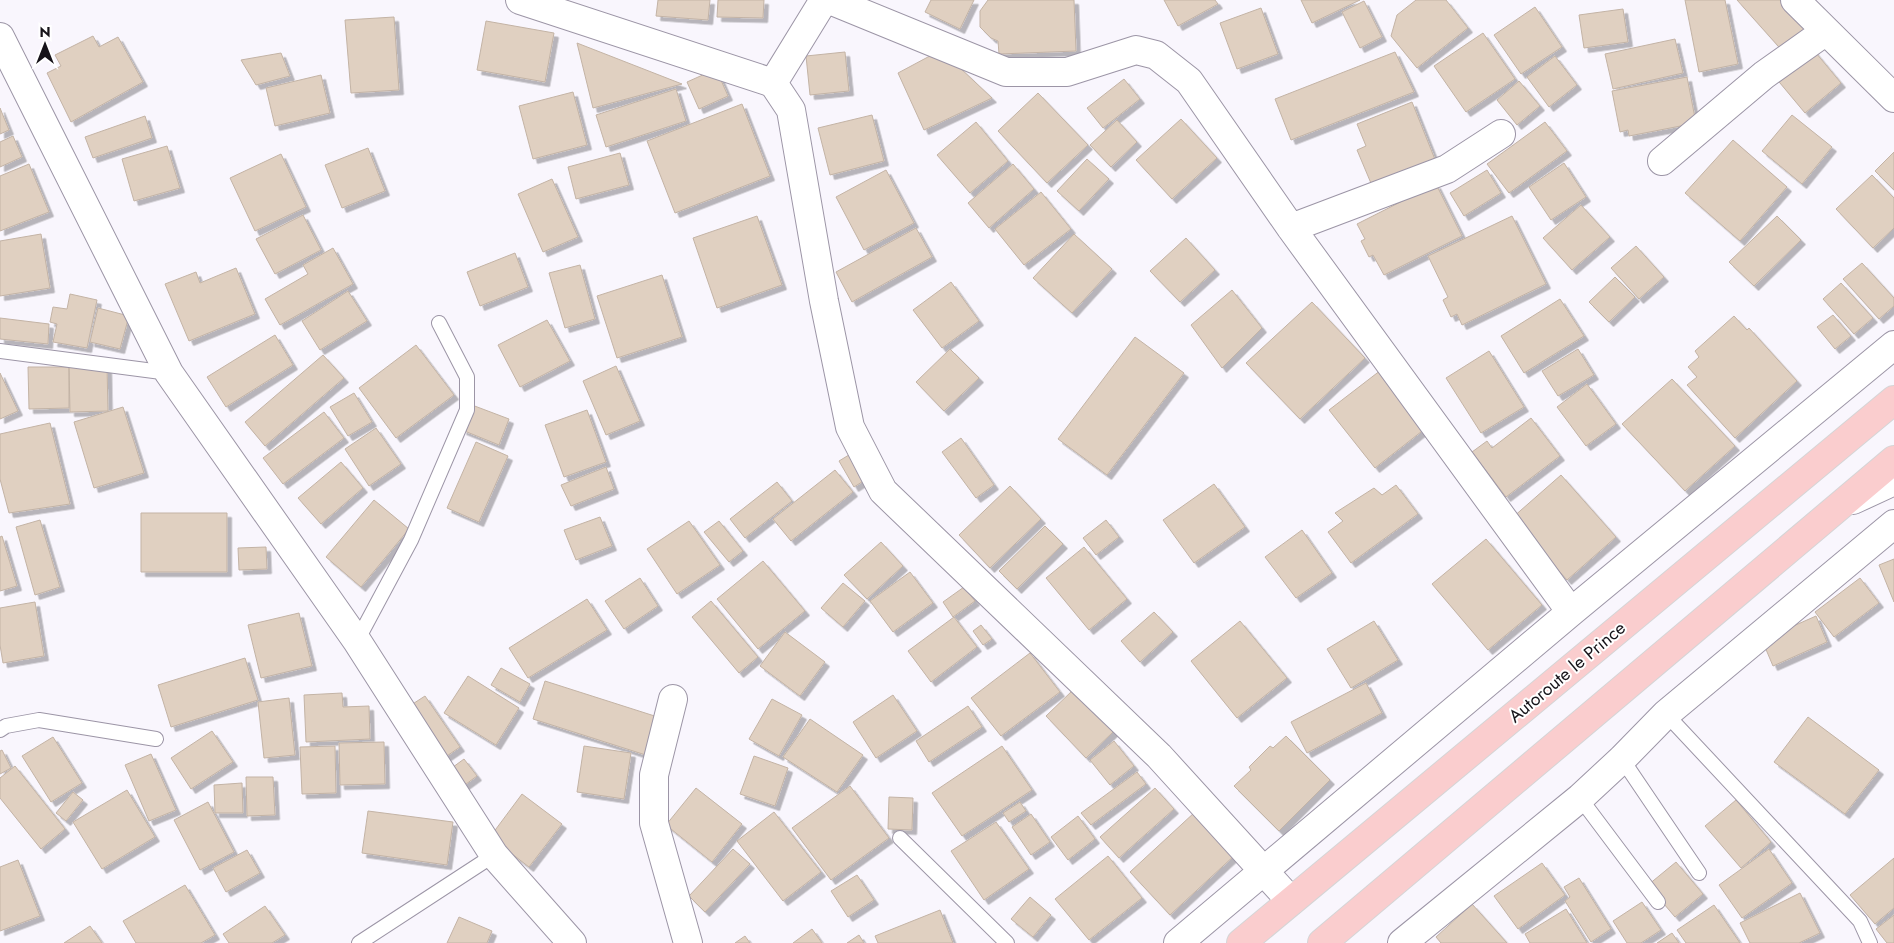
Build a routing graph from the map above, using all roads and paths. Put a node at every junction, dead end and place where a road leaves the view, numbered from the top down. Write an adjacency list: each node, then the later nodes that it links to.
1 (520, 0): 7 (street)
2 (824, 0): 7 (street)
3 (830, 0): 11 (street)
4 (1795, 0): 5 (street)
5 (1826, 31): 8 (street); 10 (street)
6 (0, 37): 15 (street)
7 (773, 83): 31 (street)
8 (1894, 98)
9 (1500, 134): 11 (street)
10 (1662, 161)
11 (1291, 228): 21 (street)
12 (439, 323): 22 (lane)
13 (1894, 345): 21 (street)
14 (0, 351): 15 (lane)
15 (169, 373): 22 (street)
16 (1894, 400): 33 (main road, Autoroute le Prince)
17 (1894, 460): 19 (main road)
18 (1894, 481): 19 (street)
19 (1840, 506): 41 (main road)
20 (1894, 524): 24 (street)
21 (1572, 612): 31 (street)
22 (357, 641): 30 (street)
23 (673, 699): 37 (street)
24 (1666, 714): 27 (street); 43 (lane)
25 (0, 730): 26 (lane)
26 (156, 738)
27 (1622, 760): 28 (street); 32 (lane)
28 (1580, 798): 34 (lane); 42 (street)
29 (900, 838): 38 (lane)
30 (494, 855): 35 (lane); 36 (street)
31 (1264, 872): 33 (street); 39 (street)
32 (1699, 873)
33 (1291, 901): 40 (main road, Autoroute le Prince)
34 (1658, 902)
35 (359, 943)
36 (572, 943)
37 (688, 943)
38 (1007, 943)
39 (1178, 943)
40 (1241, 943)
41 (1322, 943)
42 (1402, 943)
43 (1870, 943)

